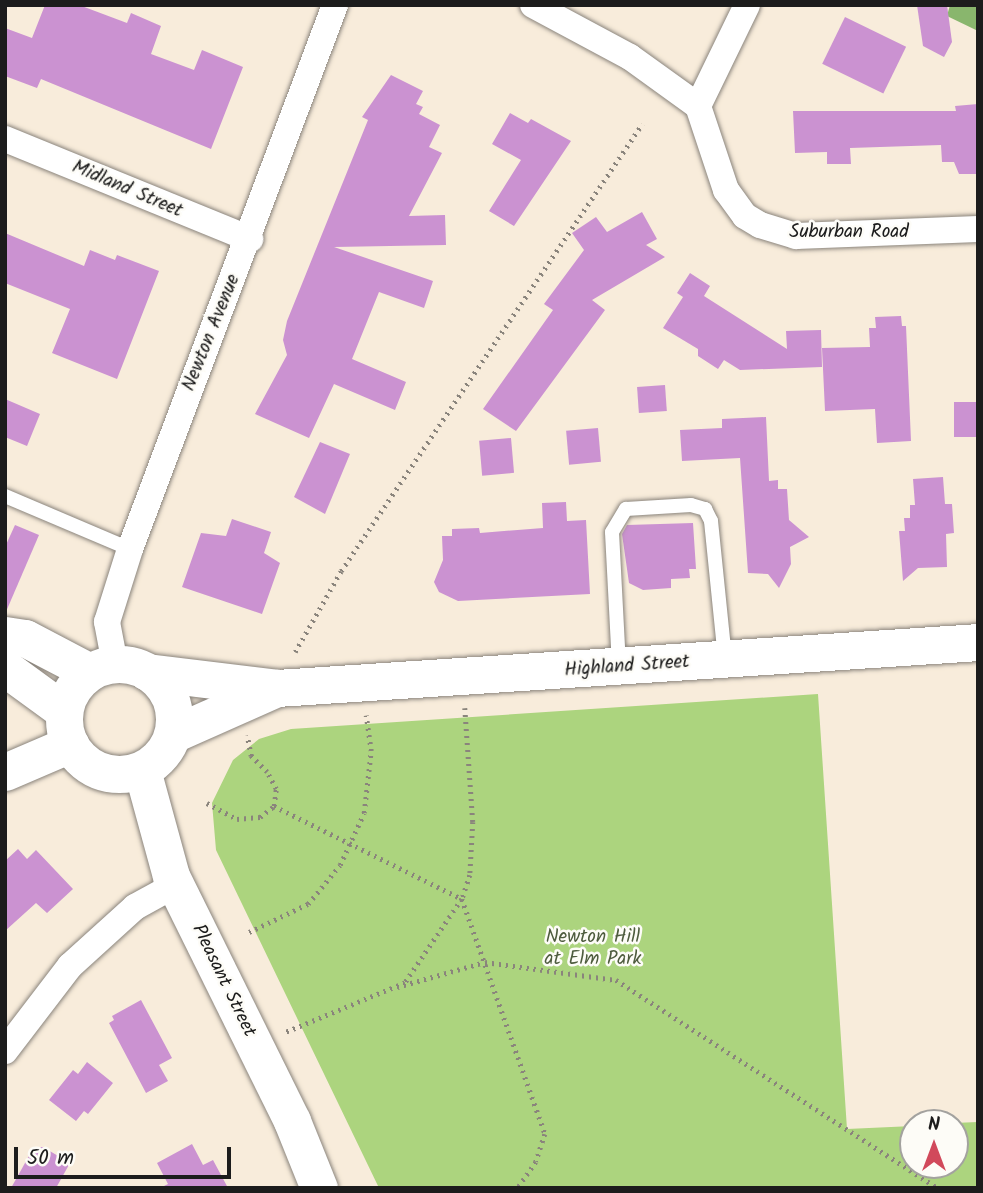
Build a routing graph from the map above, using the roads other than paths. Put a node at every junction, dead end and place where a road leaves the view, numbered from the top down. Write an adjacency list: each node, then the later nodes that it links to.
1 (335, 5): 7 (street, Newton Avenue)
2 (533, 5): 4 (street)
3 (747, 5): 4 (street)
4 (698, 106): 6 (street, Suburban Road)
5 (5, 139): 7 (street, Midland Street)
6 (978, 229)
7 (250, 239): 9 (street, Newton Avenue)
8 (5, 496): 9 (lane)
9 (130, 549): 15 (street, Newton Avenue)
10 (5, 635): 15 (main road)
11 (978, 642): 12 (main road, Highland Street)
12 (726, 660): 13 (main road, Highland Street); 13 (lane)
13 (619, 667): 16 (main road, Highland Street)
14 (5, 668): 17 (main road)
15 (117, 669): 16 (main road, Highland Street); 17 (main road); 18 (main road)
16 (277, 688): 18 (main road, Highland Street)
17 (67, 727): 19 (main road); 20 (main road)
18 (173, 734): 19 (main road)
19 (142, 770): 21 (main road, Pleasant Street)
20 (5, 772)
21 (175, 885): 22 (street); 23 (main road, Pleasant Street)
22 (5, 1051)
23 (319, 1188)

